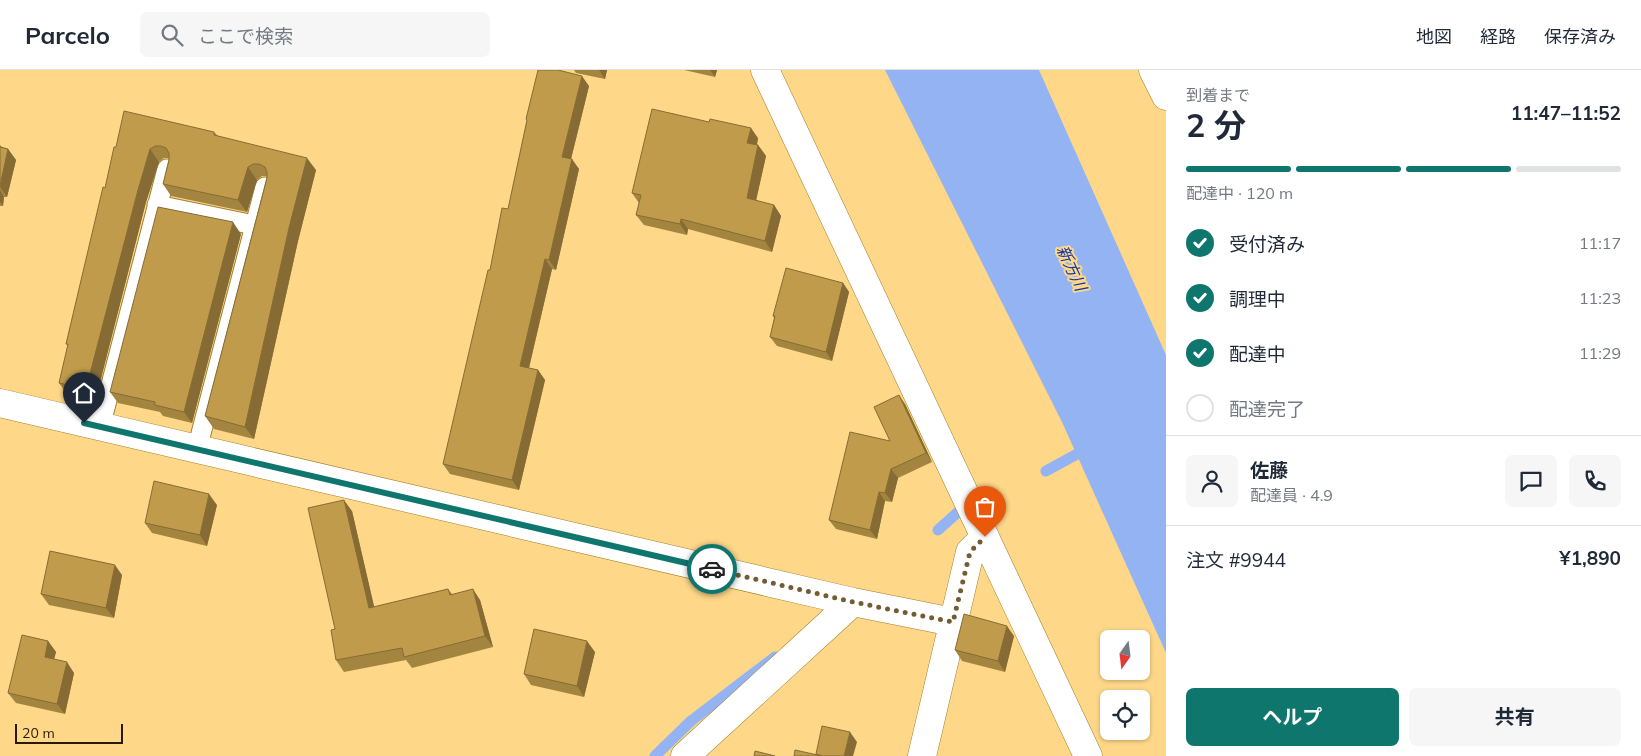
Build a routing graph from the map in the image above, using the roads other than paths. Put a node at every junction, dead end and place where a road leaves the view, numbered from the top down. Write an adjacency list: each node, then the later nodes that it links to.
1 (765, 70): 11 (street)
2 (1154, 70): 3 (street)
3 (1166, 96)
4 (166, 169): 6 (lane)
5 (265, 187): 7 (lane)
6 (157, 205): 7 (lane); 9 (lane)
7 (254, 225): 10 (lane)
8 (0, 403): 9 (street)
9 (100, 427): 10 (street)
10 (197, 449): 12 (street)
11 (985, 537): 13 (street); 16 (street)
12 (853, 602): 13 (street); 14 (street)
13 (953, 622): 15 (street)
14 (685, 756)
15 (922, 756)
16 (1088, 756)

